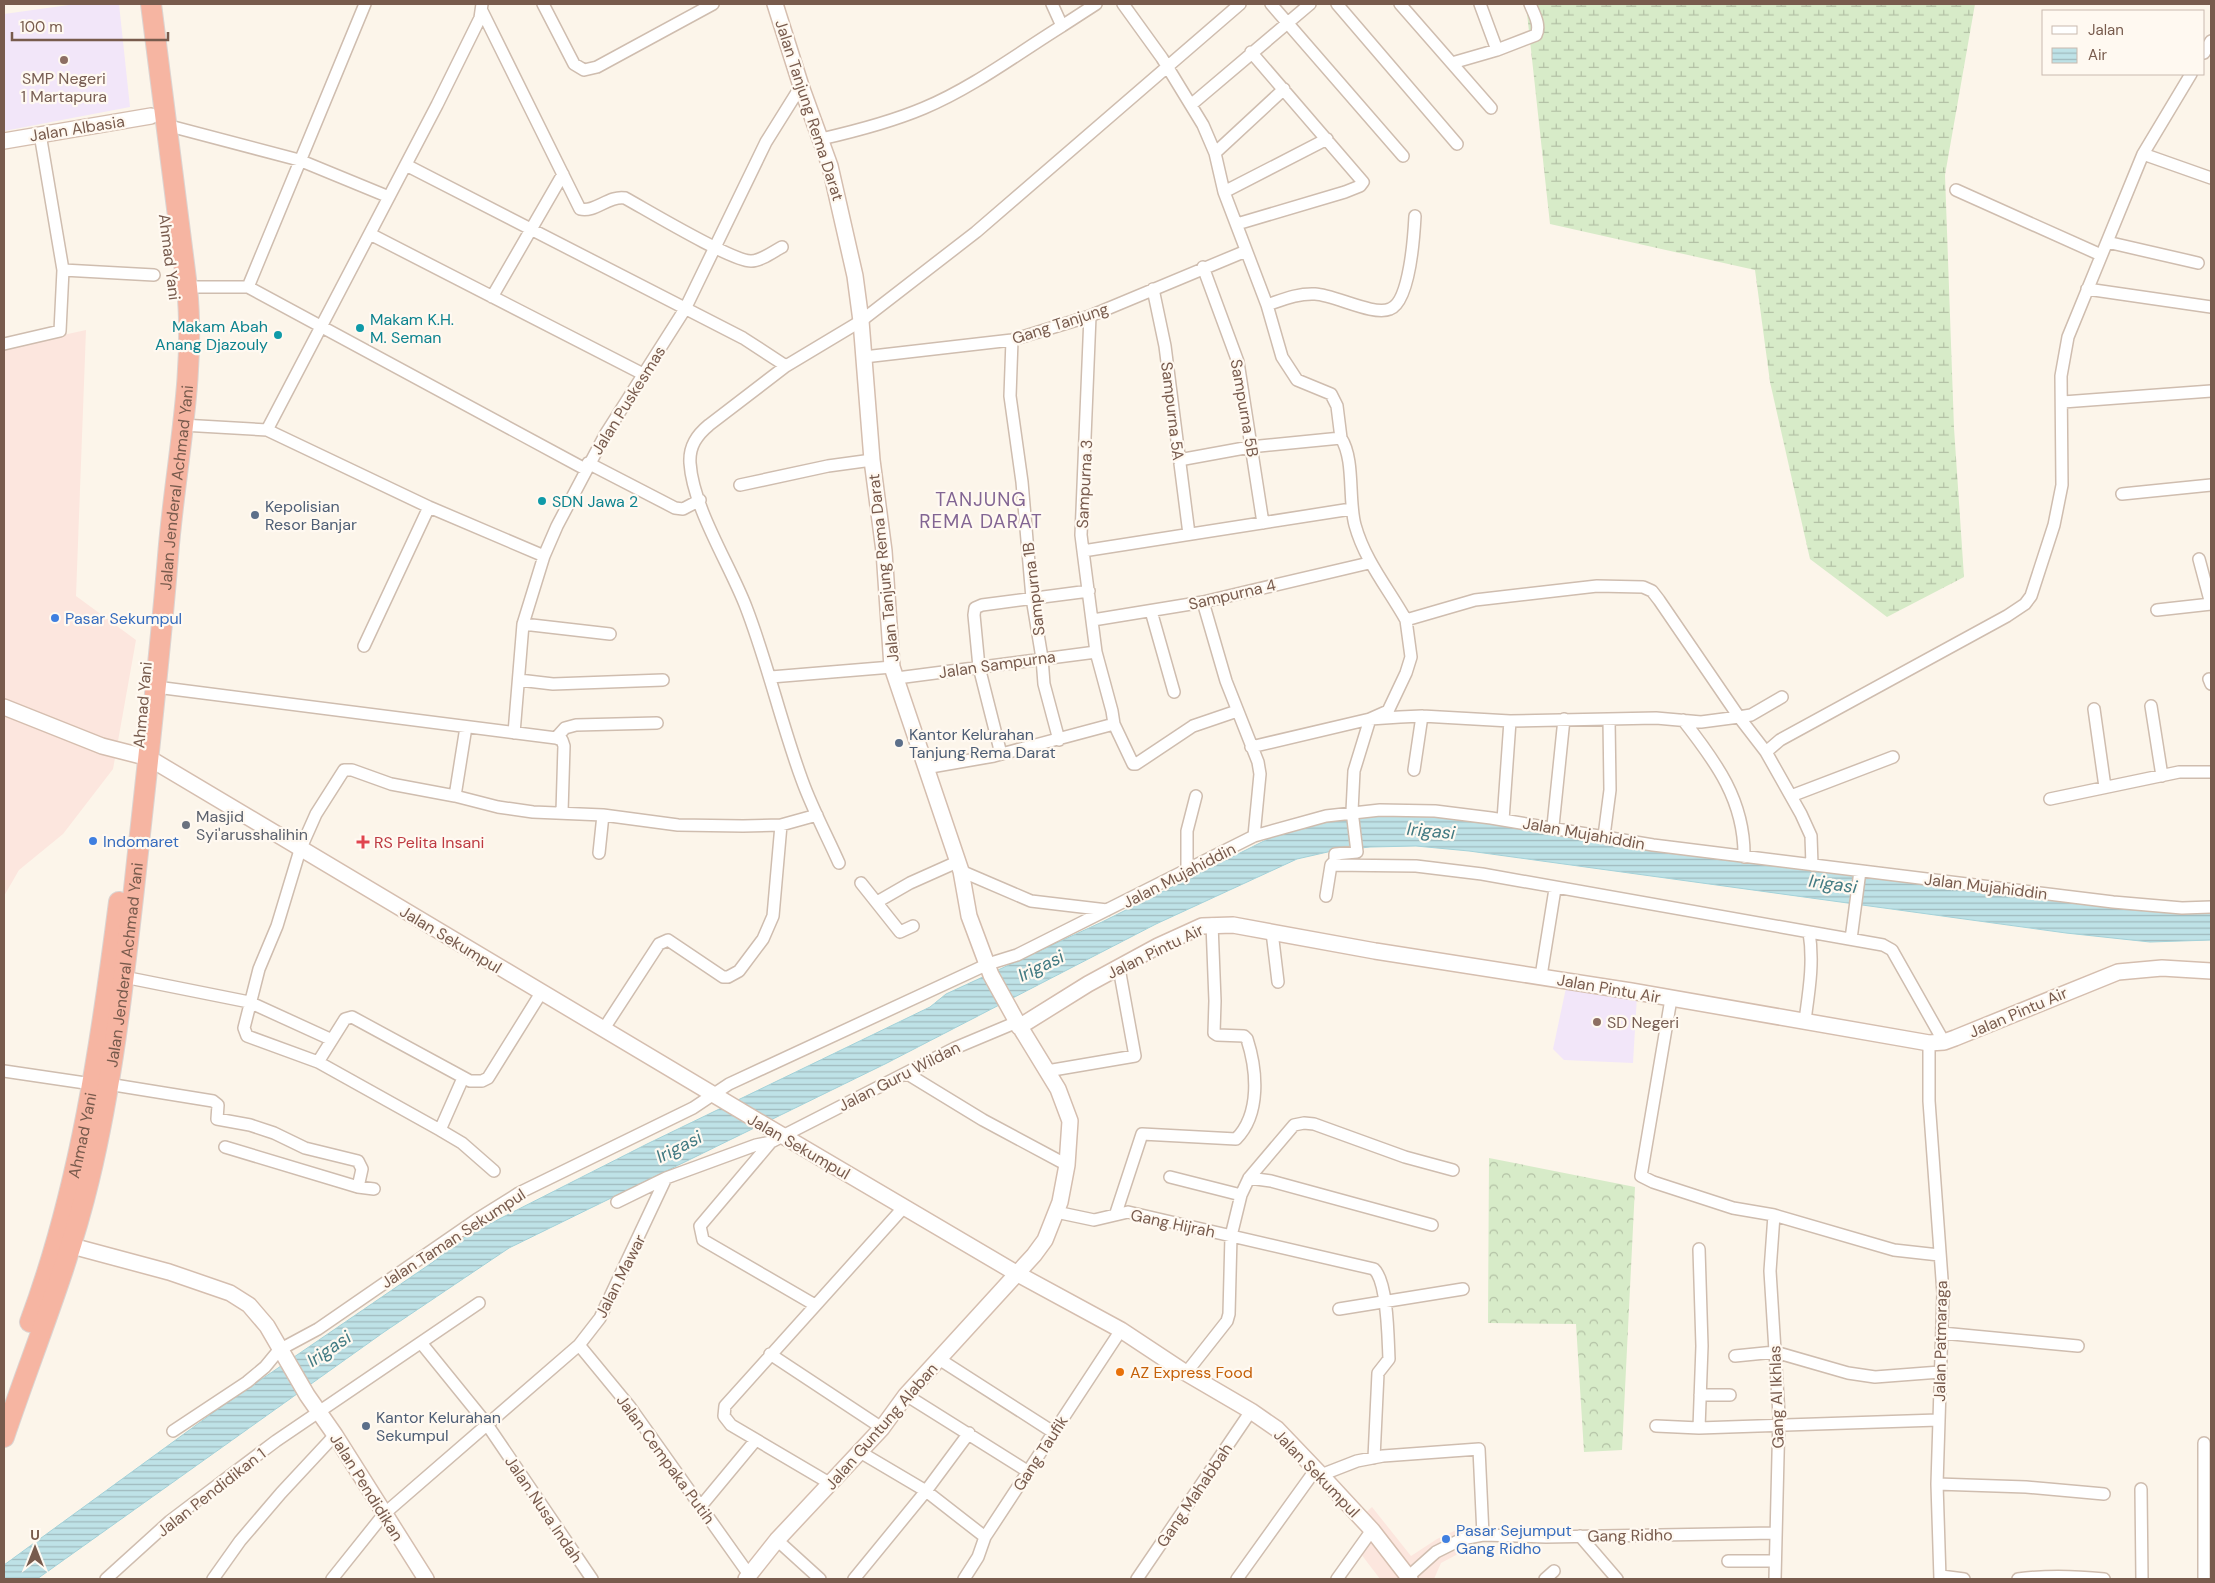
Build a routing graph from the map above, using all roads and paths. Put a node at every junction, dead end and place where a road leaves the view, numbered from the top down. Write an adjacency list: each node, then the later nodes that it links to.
1 (139, 4): 29 (highway)
2 (151, 4): 29 (highway, Jalan Jenderal Achmad Yani)
3 (365, 4): 38 (street)
4 (543, 4): 5 (street)
5 (713, 4)
6 (775, 4): 25 (street, Jalan Tanjung Rema Darat)
7 (1052, 4): 19 (street)
8 (1096, 4): 19 (street)
9 (1123, 4): 23 (street)
10 (1240, 4): 23 (street)
11 (1272, 4): 18 (street)
12 (1310, 4): 18 (street)
13 (1337, 4): 34 (street)
14 (1400, 4): 22 (street)
15 (1480, 4): 20 (street)
16 (1530, 4): 20 (street)
17 (482, 7): 39 (street); 40 (street)
18 (1287, 22): 21 (street); 37 (street)
19 (1062, 26): 31 (street)
20 (1498, 50): 22 (street)
21 (1252, 52): 26 (street); 27 (street)
22 (1452, 63): 28 (street)
23 (1167, 65): 27 (street); 68 (street)
24 (2190, 75): 36 (street)
25 (801, 86): 31 (street, Jalan Tanjung Rema Darat); 51 (street, Jalan Puskesmas)
26 (1284, 89): 32 (street); 35 (street)
27 (1192, 104): 35 (street)
28 (1491, 108)
29 (158, 120): 30 (street, Jalan Albasia); 38 (street); 46 (highway, Jalan Jenderal Achmad Yani)
30 (40, 134): 33 (street, Jalan Albasia); 57 (street)
31 (821, 139): 68 (street, Jalan Tanjung Rema Darat)
32 (1327, 139): 43 (street); 47 (street)
33 (4, 140)
34 (1457, 144)
35 (1214, 153): 43 (street)
36 (2143, 154): 41 (street); 50 (street)
37 (1403, 156)
38 (299, 160): 44 (street); 60 (street)
39 (406, 164): 44 (street); 48 (street)
40 (563, 174): 48 (street); 51 (street)
41 (2211, 178)
42 (1956, 190): 54 (street)
43 (1224, 192): 47 (street)
44 (389, 197): 49 (street)
45 (1415, 216): 64 (street)
46 (172, 223): 59 (highway, Jalan Jenderal Achmad Yani); 137 (highway, Ahmad Yani)
47 (1237, 224): 53 (street)
48 (529, 228): 63 (street); 66 (street)
49 (370, 234): 63 (street); 69 (street)
50 (2107, 242): 54 (street); 55 (street)
51 (716, 247): 52 (street); 66 (street, Jalan Puskesmas)
52 (782, 247)
53 (1246, 250): 56 (street, Gang Tanjung); 64 (street)
54 (2101, 255): 62 (street)
55 (2198, 263)
56 (1203, 268): 61 (street, Gang Tanjung); 80 (street, Sampurna 5B)
57 (63, 270): 58 (street); 71 (street)
58 (154, 275)
59 (187, 287): 60 (street); 77 (highway, Jalan Jenderal Achmad Yani)
60 (248, 287): 69 (street)
61 (1153, 289): 67 (street, Gang Tanjung); 82 (street, Sampurna 5A)
62 (2087, 289): 65 (street); 76 (street)
63 (492, 297): 74 (street)
64 (1267, 305): 79 (street)
65 (2211, 307)
66 (685, 309): 73 (street); 74 (street, Jalan Puskesmas)
67 (1090, 316): 70 (street, Gang Tanjung); 92 (street, Sampurna 3)
68 (861, 321): 72 (street, Jalan Tanjung Rema Darat); 73 (street)
69 (321, 327): 78 (street); 83 (street)
70 (1012, 340): 72 (street, Gang Tanjung); 97 (street, Sampurna 1B)
71 (4, 344)
72 (864, 358): 81 (street, Jalan Tanjung Rema Darat)
73 (786, 366): 87 (street)
74 (643, 374): 83 (street, Jalan Puskesmas)
75 (2211, 391): 76 (street)
76 (2063, 402): 135 (street)
77 (182, 425): 78 (street); 114 (highway, Jalan Jenderal Achmad Yani)
78 (267, 430): 88 (street)
79 (1341, 438): 80 (street); 89 (street)
80 (1250, 447): 82 (street); 90 (street, Sampurna 5B)
81 (872, 460): 84 (street); 110 (street, Jalan Tanjung Rema Darat)
82 (1179, 460): 91 (street, Sampurna 5A)
83 (587, 466): 87 (street); 93 (street, Jalan Puskesmas)
84 (740, 485)
85 (2211, 486): 86 (street)
86 (2122, 494)
87 (700, 500): 111 (street)
88 (429, 507): 93 (street); 106 (street)
89 (1351, 509): 90 (street); 95 (street)
90 (1262, 523): 91 (street)
91 (1189, 534): 92 (street)
92 (1082, 551): 96 (street, Sampurna 3)
93 (544, 556): 104 (street, Jalan Puskesmas)
94 (2198, 559): 99 (street)
95 (1369, 563): 98 (street, Sampurna 4); 103 (street)
96 (1089, 591): 97 (street); 102 (street, Sampurna 3)
97 (1032, 598): 108 (street, Sampurna 1B); 109 (street)
98 (1203, 602): 101 (street, Sampurna 4); 120 (street)
99 (2211, 604): 100 (street)
100 (2157, 610)
101 (1151, 611): 102 (street, Sampurna 4); 115 (street)
102 (1093, 620): 107 (street, Sampurna 3)
103 (1406, 620): 122 (street); 123 (street)
104 (523, 624): 105 (street); 112 (street, Jalan Puskesmas)
105 (610, 634)
106 (364, 646)
107 (1096, 652): 108 (street, Jalan Sampurna); 129 (street, Sampurna 3)
108 (1042, 658): 109 (street, Jalan Sampurna); 133 (street, Sampurna 1B)
109 (979, 668): 110 (street, Jalan Sampurna); 136 (street)
110 (894, 672): 111 (street, Jalan Sampurna); 139 (street, Jalan Tanjung Rema Darat)
111 (771, 678): 150 (street)
112 (519, 680): 113 (street); 131 (street, Jalan Puskesmas)
113 (663, 680)
114 (156, 687): 130 (street); 137 (highway, Jalan Jenderal Achmad Yani)
115 (1174, 692)
116 (1782, 697): 122 (street)
117 (2151, 706): 142 (street)
118 (4, 707): 137 (street, Jalan Sekumpul)
119 (2094, 709): 143 (street)
120 (1237, 711): 129 (street, Sampurna 3); 134 (street)
121 (1422, 716): 123 (street); 127 (street); 140 (street)
122 (1738, 718): 126 (street); 135 (street)
123 (1370, 719): 134 (street); 151 (street)
124 (1564, 719): 125 (street); 127 (street); 154 (street)
125 (1609, 719): 126 (street); 156 (street)
126 (1682, 720): 159 (street)
127 (1510, 721): 152 (street)
128 (658, 723): 132 (street)
129 (1114, 724): 133 (street)
130 (466, 728): 131 (street); 144 (street)
131 (514, 733): 132 (street)
132 (556, 738): 148 (street)
133 (1059, 740): 136 (street)
134 (1251, 748): 155 (street)
135 (1766, 752): 146 (street)
136 (1001, 754): 139 (street)
137 (143, 757): 157 (street, Jalan Sekumpul); 181 (highway, Jalan Jenderal Achmad Yani); 197 (highway, Ahmad Yani)
138 (1893, 757): 146 (street)
139 (925, 768): 163 (street, Jalan Tanjung Rema Darat)
140 (1414, 770)
141 (2211, 772): 142 (street)
142 (2162, 776): 143 (street)
143 (2105, 788): 147 (street)
144 (455, 796): 148 (street); 157 (street)
145 (1196, 796): 164 (street)
146 (1791, 796): 162 (street)
147 (2050, 799)
148 (562, 812): 149 (street)
149 (603, 815): 153 (street); 158 (street)
150 (817, 815): 153 (street); 160 (street)
151 (1354, 816): 152 (street, Jalan Mujahiddin); 155 (street, Jalan Mujahiddin); 161 (street)
152 (1503, 820): 154 (street, Jalan Mujahiddin)
153 (781, 825): 188 (street)
154 (1553, 826): 156 (street, Jalan Mujahiddin)
155 (1254, 836): 164 (street, Jalan Mujahiddin)
156 (1604, 836): 159 (street, Jalan Mujahiddin)
157 (300, 850): 183 (street, Jalan Sekumpul); 185 (street)
158 (599, 853)
159 (1744, 857): 162 (street, Jalan Mujahiddin)
160 (839, 863)
161 (1331, 865): 167 (street); 168 (street)
162 (1812, 865): 165 (street, Jalan Mujahiddin)
163 (959, 867): 169 (street); 171 (street); 178 (street, Jalan Tanjung Rema Darat)
164 (1187, 871): 171 (street, Jalan Mujahiddin)
165 (1860, 875): 170 (street, Jalan Mujahiddin); 176 (street)
166 (861, 883): 169 (street)
167 (1555, 888): 175 (street); 180 (street)
168 (1326, 896)
169 (876, 902): 173 (street)
170 (2211, 907)
171 (1108, 910): 178 (street, Jalan Mujahiddin)
172 (1212, 924): 174 (street, Jalan Pintu Air); 177 (street, Jalan Pintu Air); 214 (street)
173 (913, 926)
174 (1272, 932): 180 (street, Jalan Pintu Air); 182 (street)
175 (1809, 932): 176 (street); 186 (street)
176 (1852, 939): 190 (street)
177 (1119, 968): 187 (street, Jalan Pintu Air); 194 (street)
178 (990, 970): 187 (street, Jalan Tanjung Rema Darat); 198 (street, Jalan Mujahiddin)
179 (2211, 971): 190 (street, Jalan Pintu Air)
180 (1541, 976): 184 (street, Jalan Pintu Air)
181 (124, 977): 185 (street); 197 (highway, Jalan Jenderal Achmad Yani)
182 (1278, 982)
183 (541, 993): 188 (street, Jalan Sekumpul); 196 (street)
184 (1671, 999): 186 (street, Jalan Pintu Air); 215 (street)
185 (249, 1002): 189 (street); 192 (street)
186 (1805, 1020): 191 (street, Jalan Pintu Air)
187 (1016, 1022): 194 (street, Jalan Tanjung Rema Darat); 195 (street, Jalan Guru Wildan)
188 (603, 1030): 198 (street, Jalan Sekumpul)
189 (330, 1039): 192 (street); 196 (street)
190 (1944, 1042): 191 (street, Jalan Pintu Air)
191 (1929, 1043): 220 (street, Jalan Patmaraga)
192 (318, 1062): 199 (street)
193 (4, 1071): 197 (street)
194 (1047, 1071): 202 (street, Jalan Tanjung Rema Darat)
195 (906, 1073): 200 (street, Jalan Guru Wildan); 202 (street)
196 (463, 1078): 199 (street)
197 (100, 1084): 208 (street); 218 (highway, Jalan Jenderal Achmad Yani); 232 (highway, Ahmad Yani)
198 (712, 1094): 200 (street, Jalan Sekumpul); 234 (street, Jalan Taman Sekumpul)
199 (440, 1130): 204 (street)
200 (774, 1135): 205 (street); 212 (street, Jalan Sekumpul); 225 (street)
201 (225, 1147): 208 (street)
202 (1067, 1165): 213 (street, Jalan Tanjung Rema Darat)
203 (1453, 1170): 207 (street)
204 (494, 1171)
205 (666, 1178): 211 (street); 230 (street, Jalan Mawar)
206 (1170, 1178): 210 (street)
207 (1249, 1178): 210 (street); 216 (street)
208 (358, 1187): 209 (street)
209 (374, 1189)
210 (1241, 1195): 217 (street)
211 (617, 1202)
212 (904, 1207): 221 (street, Jalan Sekumpul); 225 (street)
213 (1056, 1212): 214 (street, Gang Hijrah); 221 (street, Jalan Tanjung Rema Darat)
214 (1116, 1213): 217 (street, Gang Hijrah)
215 (1774, 1215): 220 (street); 233 (street, Gang Al Ikhlas)
216 (1432, 1225)
217 (1231, 1236): 223 (street); 239 (street, Gang Hijrah)
218 (72, 1246): 232 (highway, Jalan Jenderal Achmad Yani); 234 (street, Jalan Pendidikan)
219 (1699, 1249): 243 (street)
220 (1939, 1255): 228 (street, Jalan Patmaraga)
221 (1016, 1273): 227 (street, Jalan Sekumpul); 237 (street, Jalan Guntung Alaban)
222 (1463, 1289): 223 (street)
223 (1385, 1301): 226 (street); 261 (street)
224 (479, 1303): 229 (street, Jalan Pendidikan 1)
225 (815, 1305): 235 (street)
226 (1339, 1308)
227 (1121, 1330): 239 (street, Jalan Sekumpul); 254 (street, Gang Taufik)
228 (1942, 1333): 231 (street); 238 (street, Jalan Patmaraga)
229 (422, 1344): 245 (street, Jalan Pendidikan 1); 248 (street, Jalan Nusa Indah)
230 (579, 1345): 248 (street, Jalan Mawar); 269 (street, Jalan Cempaka Putih)
231 (2078, 1346)
232 (28, 1348): 240 (highway, Ahmad Yani)
233 (1775, 1352): 236 (street); 238 (street); 250 (street, Gang Al Ikhlas)
234 (282, 1354): 245 (street, Jalan Pendidikan); 253 (street)
235 (770, 1354): 251 (street); 258 (street)
236 (1735, 1356)
237 (939, 1359): 242 (street, Jalan Guntung Alaban); 254 (street)
238 (1940, 1372): 247 (street, Jalan Patmaraga)
239 (1186, 1373): 246 (street, Jalan Sekumpul)
240 (18, 1375): 241 (highway, Ahmad Yani); 257 (highway)
241 (4, 1395)
242 (906, 1395): 251 (street, Jalan Guntung Alaban); 255 (street)
243 (1700, 1395): 244 (street); 252 (street)
244 (1730, 1395)
245 (320, 1411): 256 (street, Jalan Pendidikan); 283 (street, Jalan Pendidikan 1)
246 (1251, 1411): 263 (street, Jalan Sekumpul); 291 (street, Gang Mahabbah)
247 (1938, 1420): 250 (street); 265 (street, Jalan Patmaraga)
248 (486, 1423): 270 (street, Jalan Mawar); 287 (street, Jalan Nusa Indah)
249 (1656, 1426): 252 (street)
250 (1777, 1426): 252 (street); 272 (street, Gang Al Ikhlas)
251 (882, 1428): 260 (street, Jalan Guntung Alaban)
252 (1699, 1428)
253 (173, 1431)
254 (1053, 1432): 262 (street, Gang Taufik)
255 (969, 1433): 262 (street); 267 (street)
256 (335, 1435): 270 (street, Jalan Pendidikan); 284 (street)
257 (4, 1436)
258 (755, 1441): 264 (street); 269 (street)
259 (2204, 1443): 301 (street)
260 (860, 1452): 264 (street, Jalan Guntung Alaban); 267 (street)
261 (1374, 1458): 263 (street); 273 (street)
262 (1027, 1471): 275 (street, Gang Taufik)
263 (1318, 1472): 271 (street, Jalan Sekumpul); 292 (street)
264 (831, 1484): 276 (street, Jalan Guntung Alaban)
265 (1937, 1484): 268 (street); 282 (street, Jalan Patmaraga)
266 (2141, 1489): 300 (street)
267 (926, 1491): 275 (street); 289 (street)
268 (2104, 1494)
269 (701, 1506): 280 (street, Jalan Cempaka Putih)
270 (384, 1514): 285 (street, Jalan Mawar); 286 (street, Jalan Pendidikan)
271 (1372, 1530): 281 (street, Jalan Sekumpul); 293 (street)
272 (1775, 1533): 274 (street, Gang Ridho); 278 (street, Gang Al Ikhlas)
273 (1483, 1535): 274 (street, Gang Ridho); 281 (street, Gang Ridho)
274 (1580, 1536): 295 (street)
275 (985, 1537): 290 (street, Gang Taufik)
276 (777, 1540): 280 (street, Jalan Guntung Alaban); 288 (street)
277 (1728, 1561): 278 (street)
278 (1775, 1561): 296 (street, Gang Al Ikhlas)
279 (1554, 1571): 294 (street)
280 (748, 1578)
281 (1409, 1578)
282 (1940, 1578): 297 (street)
283 (106, 1579)
284 (213, 1579)
285 (332, 1579)
286 (426, 1579)
287 (592, 1579)
288 (820, 1579)
289 (854, 1579)
290 (964, 1579)
291 (1137, 1579)
292 (1237, 1579)
293 (1337, 1579)
294 (1546, 1579)
295 (1615, 1579)
296 (1775, 1579)
297 (1964, 1579)
298 (2018, 1579): 299 (street)
299 (2104, 1579)
300 (2142, 1579)
301 (2204, 1579)

